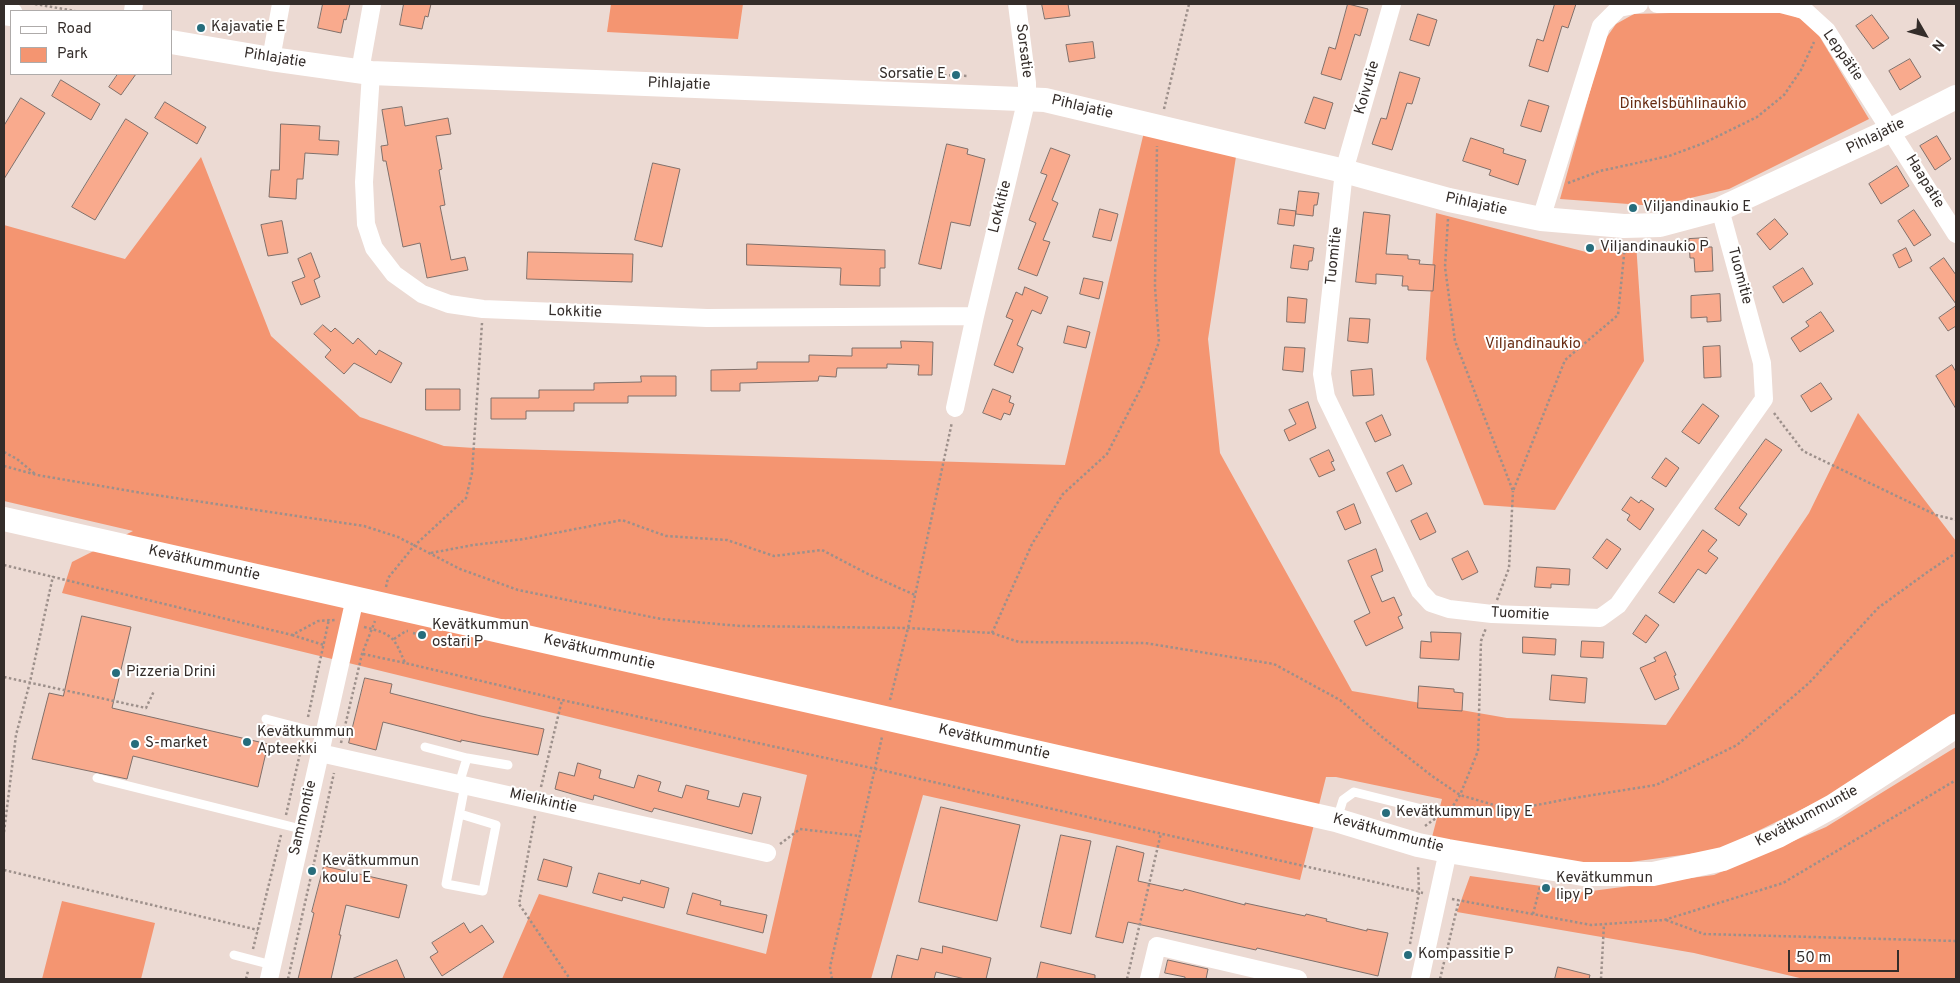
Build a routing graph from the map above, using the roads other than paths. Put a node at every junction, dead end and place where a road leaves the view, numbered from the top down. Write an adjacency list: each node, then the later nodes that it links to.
1 (281, 4): 8 (street)
2 (372, 4): 9 (street, Lokkitie)
3 (1017, 4): 11 (street, Sorsatie)
4 (1392, 4): 13 (street, Koivutie)
5 (1639, 4): 15 (street)
6 (1657, 4): 12 (street, Leppätie)
7 (172, 42): 8 (street, Pihlajatie)
8 (271, 59): 9 (street, Pihlajatie)
9 (366, 72): 11 (street, Pihlajatie); 17 (street, Lokkitie)
10 (1956, 97): 12 (street, Pihlajatie)
11 (1027, 98): 13 (street, Pihlajatie); 17 (street, Lokkitie)
12 (1891, 130): 14 (street, Pihlajatie); 16 (street, Haapatie)
13 (1344, 172): 14 (street, Tuomitie); 15 (street, Pihlajatie)
14 (1720, 209): 15 (street, Pihlajatie)
15 (1541, 219)
16 (1956, 234)
17 (974, 316): 18 (street, Lokkitie)
18 (955, 408)
19 (4, 519): 20 (street, Kevätkummuntie)
20 (355, 598): 23 (street, Sammontie); 32 (street, Kevätkummuntie)
21 (266, 719): 23 (lane)
22 (1956, 726): 34 (street, Kevätkummuntie)
23 (324, 734): 25 (street, Sammontie)
24 (425, 747): 26 (lane)
25 (320, 753): 29 (street, Mielikintie); 33 (street, Sammontie)
26 (467, 758): 27 (lane); 29 (lane)
27 (508, 765)
28 (97, 778): 33 (lane)
29 (462, 785): 31 (lane); 35 (street, Mielikintie)
30 (1422, 809): 32 (lane)
31 (460, 814): 31 (lane)
32 (1336, 820): 34 (street, Kevätkummuntie)
33 (301, 829): 37 (street, Sammontie)
34 (1448, 851): 40 (street)
35 (767, 853)
36 (234, 955): 37 (lane)
37 (270, 972)
38 (1149, 979): 39 (street)
39 (1298, 979)
40 (1420, 979)

